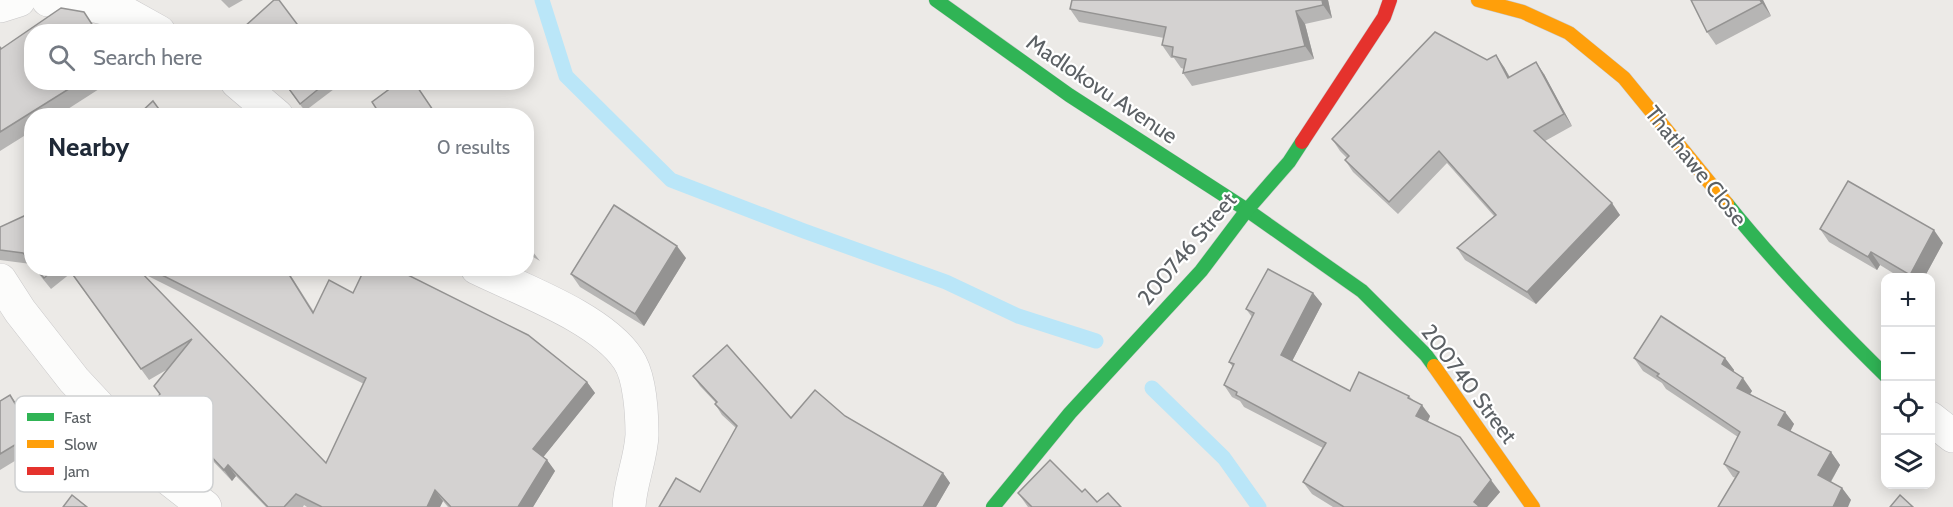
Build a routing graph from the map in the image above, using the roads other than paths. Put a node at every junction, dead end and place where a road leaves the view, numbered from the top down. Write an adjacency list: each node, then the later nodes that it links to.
1 (19, 0): 6 (street)
2 (48, 0): 7 (street)
3 (936, 0): 10 (street, Madlokovu Avenue)
4 (1390, 0): 10 (street, 200746 Street)
5 (1478, 0): 13 (street, Thathawe Close)
6 (0, 6)
7 (144, 24)
8 (246, 90): 9 (street)
9 (268, 108)
10 (1247, 210): 20 (street, 200746 Street); 21 (street, 200740 Street)
11 (494, 276): 19 (street)
12 (0, 280): 14 (street)
13 (1881, 371)
14 (89, 396)
15 (1935, 422): 16 (street)
16 (1953, 436)
17 (186, 492): 18 (street)
18 (205, 507)
19 (629, 507)
20 (993, 507)
21 (1533, 507)

